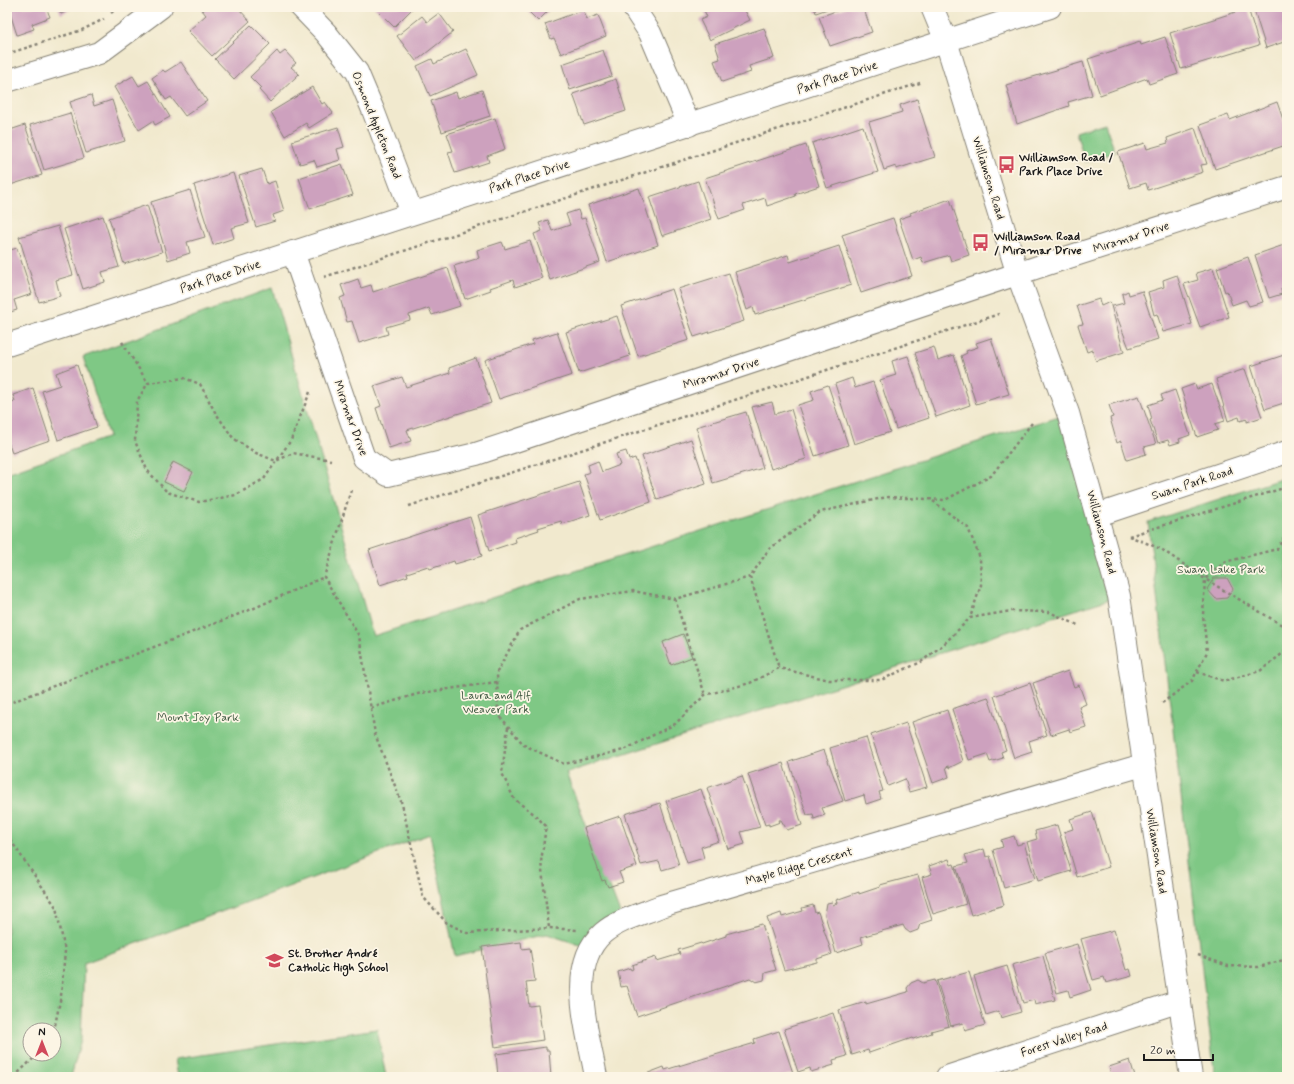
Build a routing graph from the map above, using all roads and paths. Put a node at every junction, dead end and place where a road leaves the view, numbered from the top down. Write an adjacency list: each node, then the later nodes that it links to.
1 (118, 7): 8 (path)
2 (161, 7): 9 (street)
3 (301, 7): 13 (street, Osmond Appleton Road)
4 (633, 7): 11 (street)
5 (932, 7): 7 (street, Williamson Road)
6 (1050, 7): 7 (street, Park Place Drive)
7 (946, 41): 11 (street, Park Place Drive); 15 (street, Williamson Road)
8 (7, 54)
9 (7, 81)
10 (922, 82): 16 (path)
11 (689, 125): 13 (street, Park Place Drive)
12 (1287, 187): 15 (street, Miramar Drive)
13 (412, 213): 14 (street, Park Place Drive)
14 (293, 252): 15 (street, Miramar Drive); 19 (street, Park Place Drive)
15 (1018, 275): 30 (street, Williamson Road)
16 (324, 278)
17 (999, 314): 29 (path)
18 (122, 342): 20 (path)
19 (7, 346)
20 (148, 383): 25 (path); 25 (path)
21 (310, 392): 25 (path)
22 (1032, 424): 28 (path)
23 (1287, 452): 30 (street, Swan Park Road)
24 (331, 460): 25 (path)
25 (276, 461)
26 (1287, 487): 34 (path)
27 (351, 490): 32 (path)
28 (932, 500): 33 (path); 36 (path)
29 (409, 506)
30 (1098, 515): 48 (street, Williamson Road)
31 (1287, 533): 34 (path)
32 (324, 577): 45 (path); 46 (path)
33 (750, 577): 35 (path); 40 (path)
34 (1205, 579): 38 (path); 41 (path)
35 (675, 599): 42 (path); 43 (path)
36 (970, 618): 37 (path); 40 (path)
37 (1080, 626)
38 (1287, 628)
39 (1287, 650): 41 (path)
40 (779, 668): 43 (path)
41 (1197, 672): 44 (path)
42 (497, 682): 46 (path); 47 (path)
43 (705, 695): 47 (path)
44 (1162, 702)
45 (7, 704)
46 (371, 708): 50 (path)
47 (508, 726): 50 (path)
48 (1143, 764): 51 (street, Maple Ridge Crescent); 54 (street, Williamson Road)
49 (7, 835): 55 (path)
50 (549, 928): 51 (path)
51 (603, 933): 58 (street, Maple Ridge Crescent)
52 (1198, 955): 53 (path)
53 (1287, 959)
54 (1180, 1002): 59 (street, Forest Valley Road); 60 (street, Williamson Road)
55 (56, 1022)
56 (30, 1062): 57 (path)
57 (14, 1077)
58 (596, 1077)
59 (948, 1077)
60 (1191, 1077)

